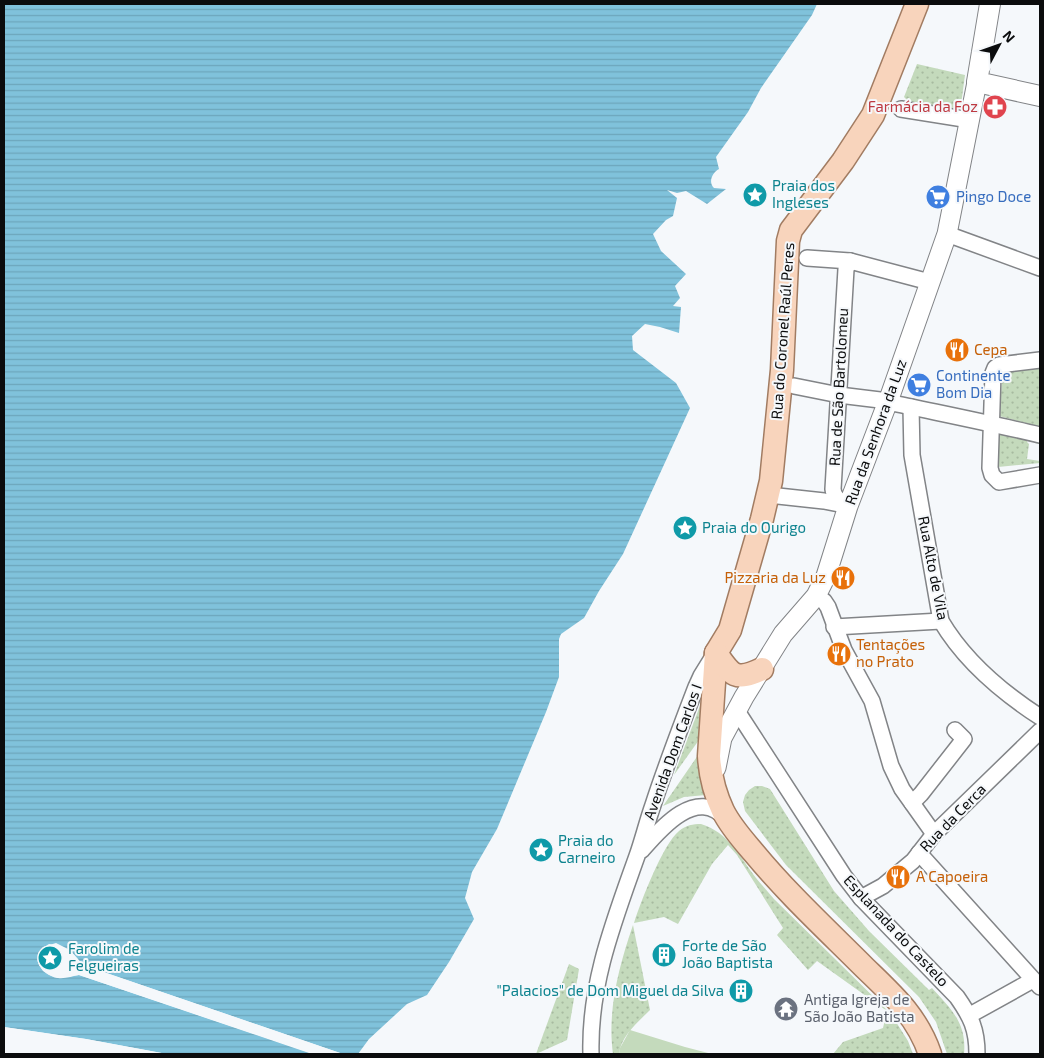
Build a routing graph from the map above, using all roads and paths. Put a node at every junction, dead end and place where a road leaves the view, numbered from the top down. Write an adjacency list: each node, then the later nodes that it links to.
1 (917, 4): 25 (main road, Rua do Coronel Raúl Peres)
2 (990, 4): 3 (main road, Rua da Senhora da Luz)
3 (976, 82): 4 (main road); 6 (street, Rua da Senhora da Luz)
4 (1039, 94)
5 (901, 109): 6 (street)
6 (970, 120): 7 (street, Rua da Senhora da Luz)
7 (947, 234): 10 (street); 11 (street, Rua da Senhora da Luz)
8 (807, 258): 9 (street)
9 (850, 261): 11 (street); 14 (street, Rua de São Bartolomeu)
10 (1040, 268)
11 (930, 284): 15 (street, Rua da Senhora da Luz)
12 (1040, 360): 17 (street)
13 (794, 386): 14 (street)
14 (839, 395): 15 (street); 21 (street, Rua de São Bartolomeu)
15 (884, 401): 16 (street); 21 (street, Rua da Senhora da Luz)
16 (911, 407): 17 (street); 23 (street, Rua Alto de Vila)
17 (992, 423): 18 (street); 19 (street)
18 (1040, 435)
19 (1040, 475)
20 (778, 496): 21 (street)
21 (848, 506): 22 (street, Rua da Senhora da Luz)
22 (816, 596): 24 (street); 26 (street)
23 (942, 622): 24 (street); 28 (street, Rua Alto de Vila)
24 (834, 627): 32 (street)
25 (716, 653): 26 (main road); 31 (main road); 36 (street, Avenida Dom Carlos I)
26 (762, 669): 27 (street)
27 (737, 711): 31 (street); 37 (street, Esplanada do Castelo)
28 (1040, 717)
29 (955, 730): 32 (street)
30 (1040, 731): 34 (street, Rua da Cerca)
31 (713, 784): 33 (main road)
32 (912, 803): 34 (street)
33 (731, 824): 36 (street, Avenida Dom Carlos I); 41 (main road)
34 (934, 834): 35 (street, Rua da Cerca)
35 (919, 853): 37 (street, Rua da Cerca); 38 (street)
36 (638, 854): 40 (street, Avenida Dom Carlos I)
37 (861, 898): 39 (street, Esplanada do Castelo)
38 (1037, 983): 39 (street)
39 (970, 1015): 42 (street, Esplanada do Castelo)
40 (591, 1054)
41 (930, 1054)
42 (977, 1054)

